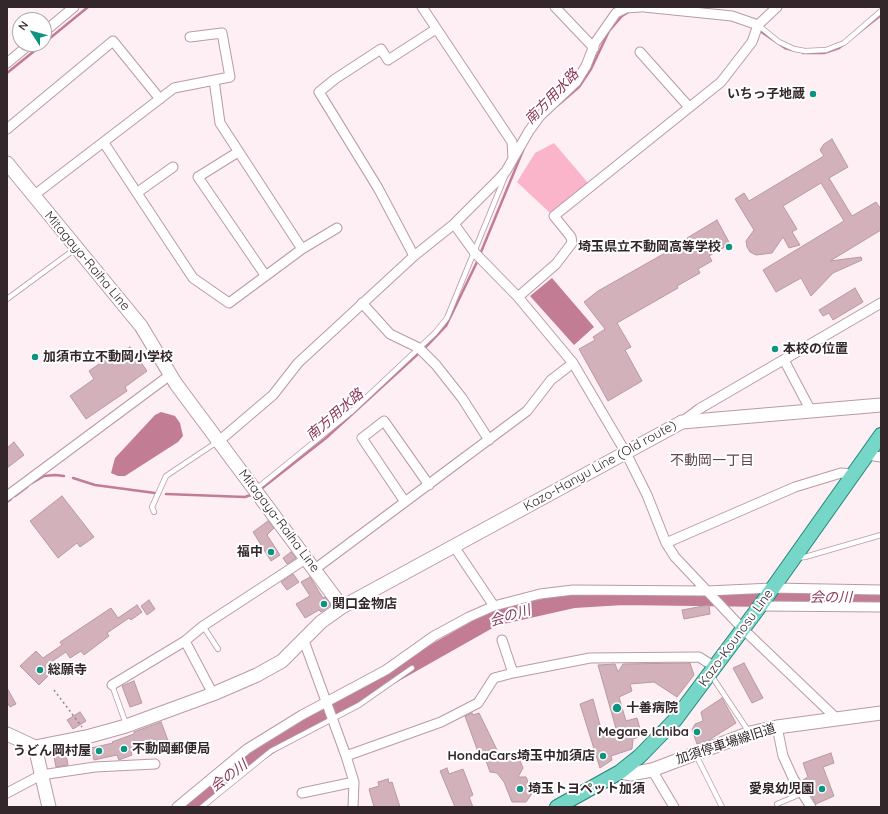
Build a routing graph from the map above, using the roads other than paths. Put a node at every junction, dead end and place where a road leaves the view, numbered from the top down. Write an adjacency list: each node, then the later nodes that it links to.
1 (74, 7): 7 (street)
2 (422, 7): 9 (street)
3 (555, 7): 11 (street)
4 (643, 7): 8 (street); 11 (street)
5 (777, 7): 8 (street)
6 (881, 11): 8 (lane)
7 (52, 25)
8 (757, 28): 17 (street)
9 (436, 29): 22 (street); 30 (street)
10 (190, 37): 15 (street)
11 (594, 48): 22 (street)
12 (20, 52): 14 (street)
13 (640, 52): 17 (street)
14 (7, 63)
15 (214, 80): 16 (street); 20 (street)
16 (160, 99): 18 (street); 19 (street)
17 (689, 107): 33 (street)
18 (7, 128)
19 (104, 143): 24 (street); 25 (street)
20 (238, 152): 29 (street); 32 (street)
21 (7, 163): 25 (main road, Mitagaya-Raiha Line)
22 (511, 163): 26 (street); 31 (lane)
23 (173, 167): 24 (street)
24 (138, 192): 32 (street)
25 (33, 196): 28 (main road, Mitagaya-Raiha Line)
26 (454, 224): 30 (street); 31 (street)
27 (338, 228): 29 (street)
28 (76, 248): 34 (lane); 40 (main road, Mitagaya-Raiha Line)
29 (302, 249): 32 (street)
30 (414, 256): 35 (street)
31 (478, 256): 33 (street); 37 (lane)
32 (265, 275)
33 (518, 297): 39 (street)
34 (7, 299)
35 (362, 303): 37 (street); 46 (street)
36 (881, 303): 38 (street)
37 (421, 350): 45 (street); 52 (lane)
38 (784, 360): 42 (street); 43 (street)
39 (572, 363): 45 (street); 47 (street)
40 (170, 375): 46 (main road, Mitagaya-Raiha Line); 53 (street)
41 (881, 405): 42 (main road, Kazo-Hanyu Line (Old route))
42 (811, 411): 43 (main road, Kazo-Hanyu Line (Old route))
43 (682, 422): 47 (main road, Kazo-Hanyu Line (Old route))
44 (881, 435): 48 (main road, Kazo-Kounosu Line)
45 (489, 440): 51 (street)
46 (218, 441): 52 (main road, Mitagaya-Raiha Line); 55 (lane)
47 (626, 453): 57 (street); 58 (main road, Kazo-Hanyu Line (Old route))
48 (867, 455): 49 (street); 50 (main road, Kazo-Kounosu Line)
49 (881, 456)
50 (853, 474): 57 (street); 60 (main road, Kazo-Kounosu Line)
51 (429, 485): 54 (street); 54 (street)
52 (257, 491): 59 (main road, Mitagaya-Raiha Line)
53 (7, 496)
54 (405, 502): 61 (street)
55 (154, 512)
56 (881, 535): 60 (lane)
57 (666, 542): 62 (street)
58 (453, 545): 65 (street); 66 (main road, Kazo-Hanyu Line (Old route))
59 (307, 558): 61 (main road, Mitagaya-Raiha Line); 68 (street)
60 (793, 558): 64 (main road, Kazo-Kounosu Line)
61 (315, 569): 66 (main road, Mitagaya-Raiha Line)
62 (707, 590): 64 (street); 65 (street); 69 (street)
63 (881, 590): 64 (street)
64 (766, 598): 67 (street); 69 (main road, Kazo-Kounosu Line)
65 (494, 606): 79 (street)
66 (342, 607): 72 (main road)
67 (881, 607)
68 (203, 626): 71 (street); 73 (lane)
69 (743, 629): 75 (main road, Kazo-Kounosu Line); 82 (street)
70 (502, 640): 76 (street)
71 (184, 641): 77 (street); 78 (street)
72 (304, 641): 78 (main road); 79 (street)
73 (218, 649)
74 (412, 668): 81 (lane)
75 (712, 670): 76 (street); 86 (lane); 92 (main road, Kazo-Kounosu Line)
76 (513, 673): 89 (street)
77 (112, 685): 83 (lane)
78 (213, 694): 83 (main road)
79 (327, 704): 81 (street); 100 (street)
80 (881, 713): 82 (main road, 加須停車場線旧道)
81 (331, 717): 89 (street); 101 (lane)
82 (836, 718): 84 (main road, 加須停車場線旧道)
83 (126, 726): 87 (main road)
84 (777, 727): 86 (main road, 加須停車場線旧道); 97 (street)
85 (7, 734): 87 (main road)
86 (750, 734): 88 (main road, 加須停車場線旧道)
87 (35, 747): 93 (main road)
88 (695, 753): 91 (main road, 加須停車場線旧道); 105 (lane)
89 (346, 756): 94 (street)
90 (155, 764): 93 (street)
91 (652, 770): 92 (main road, 加須停車場線旧道); 104 (street)
92 (620, 772): 103 (main road, Kazo-Kounosu Line)
93 (42, 775): 95 (street); 99 (main road)
94 (354, 782): 96 (street); 102 (street)
95 (7, 793)
96 (302, 793)
97 (803, 793): 98 (lane); 106 (street)
98 (777, 804)
99 (49, 807)
100 (177, 807)
101 (202, 807)
102 (353, 807)
103 (559, 807)
104 (674, 807)
105 (722, 807)
106 (811, 807)

